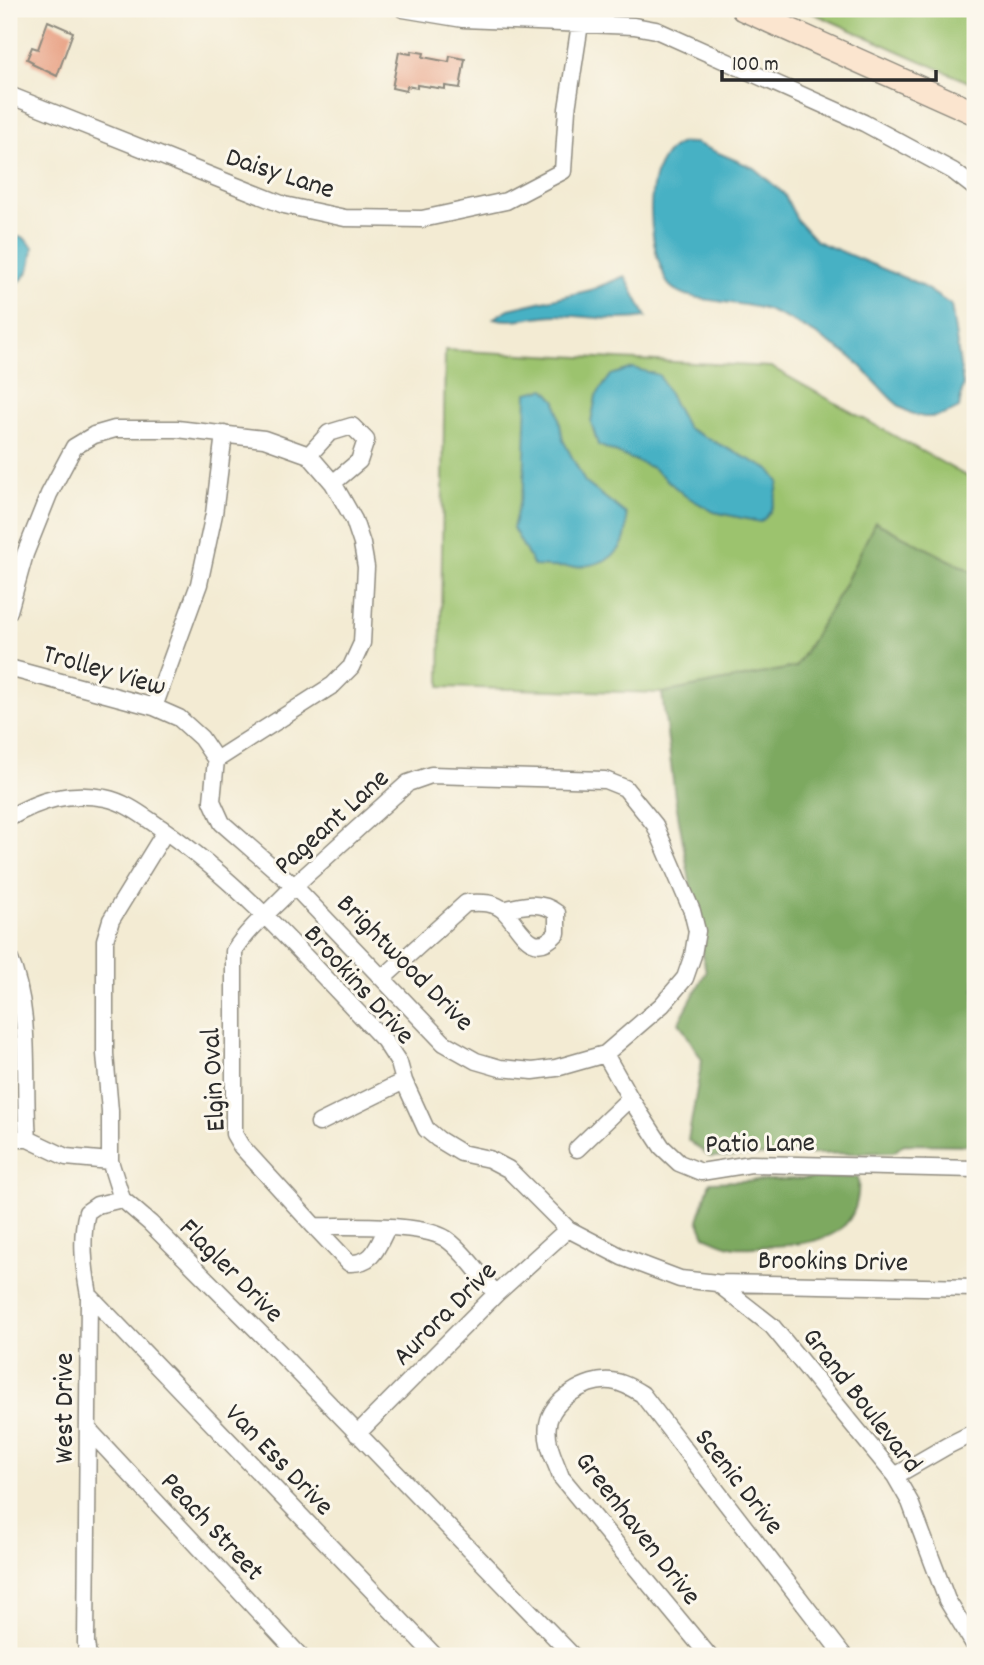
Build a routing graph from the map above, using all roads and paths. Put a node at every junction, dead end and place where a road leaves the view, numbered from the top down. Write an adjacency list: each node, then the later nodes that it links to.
1 (403, 9): 3 (street)
2 (743, 9): 5 (street)
3 (580, 24): 4 (street, Daisy Lane); 6 (street)
4 (9, 96)
5 (975, 113)
6 (975, 188)
7 (224, 434): 8 (street); 10 (street); 12 (street)
8 (309, 455): 9 (street); 9 (street)
9 (333, 483): 13 (street)
10 (9, 611)
11 (9, 668): 12 (street, Trolley View)
12 (154, 707): 13 (street, Trolley View)
13 (216, 760): 17 (street)
14 (605, 780): 17 (street, Pageant Lane); 22 (street, Brightwood Drive)
15 (9, 818): 16 (street, Brookins Drive)
16 (165, 832): 19 (street, Brookins Drive); 29 (street)
17 (294, 886): 19 (street, Pageant Lane); 21 (street, Brightwood Drive)
18 (503, 910): 21 (street)
19 (264, 915): 23 (street, Brookins Drive); 32 (street, Elgin Oval)
20 (9, 957): 27 (street)
21 (383, 978): 22 (street, Brightwood Drive)
22 (605, 1055): 24 (street, Patio Lane)
23 (404, 1081): 25 (street); 34 (street, Brookins Drive)
24 (630, 1098): 28 (street); 30 (street, Patio Lane)
25 (319, 1123)
26 (9, 1139): 27 (street)
27 (28, 1139): 29 (street)
28 (577, 1149)
29 (110, 1161): 31 (street)
30 (975, 1169)
31 (122, 1199): 38 (street, West Drive); 42 (street, Flagler Drive)
32 (314, 1226): 33 (street); 33 (street, Elgin Oval)
33 (387, 1228): 37 (street)
34 (568, 1229): 35 (street, Brookins Drive); 37 (street, Aurora Drive)
35 (717, 1283): 36 (street, Brookins Drive); 43 (street, Grand Boulevard)
36 (975, 1288)
37 (496, 1294): 42 (street, Aurora Drive)
38 (89, 1295): 40 (street, West Drive); 47 (street, Van Ess Drive)
39 (573, 1391): 49 (street, Greenhaven Drive); 50 (street, Scenic Drive)
40 (89, 1430): 45 (street, West Drive); 46 (street, Peach Street)
41 (975, 1432): 43 (street)
42 (357, 1434): 48 (street, Flagler Drive)
43 (895, 1476): 44 (street, Grand Boulevard)
44 (975, 1646)
45 (87, 1650)
46 (300, 1656)
47 (435, 1656)
48 (573, 1656)
49 (709, 1656)
50 (844, 1656)

